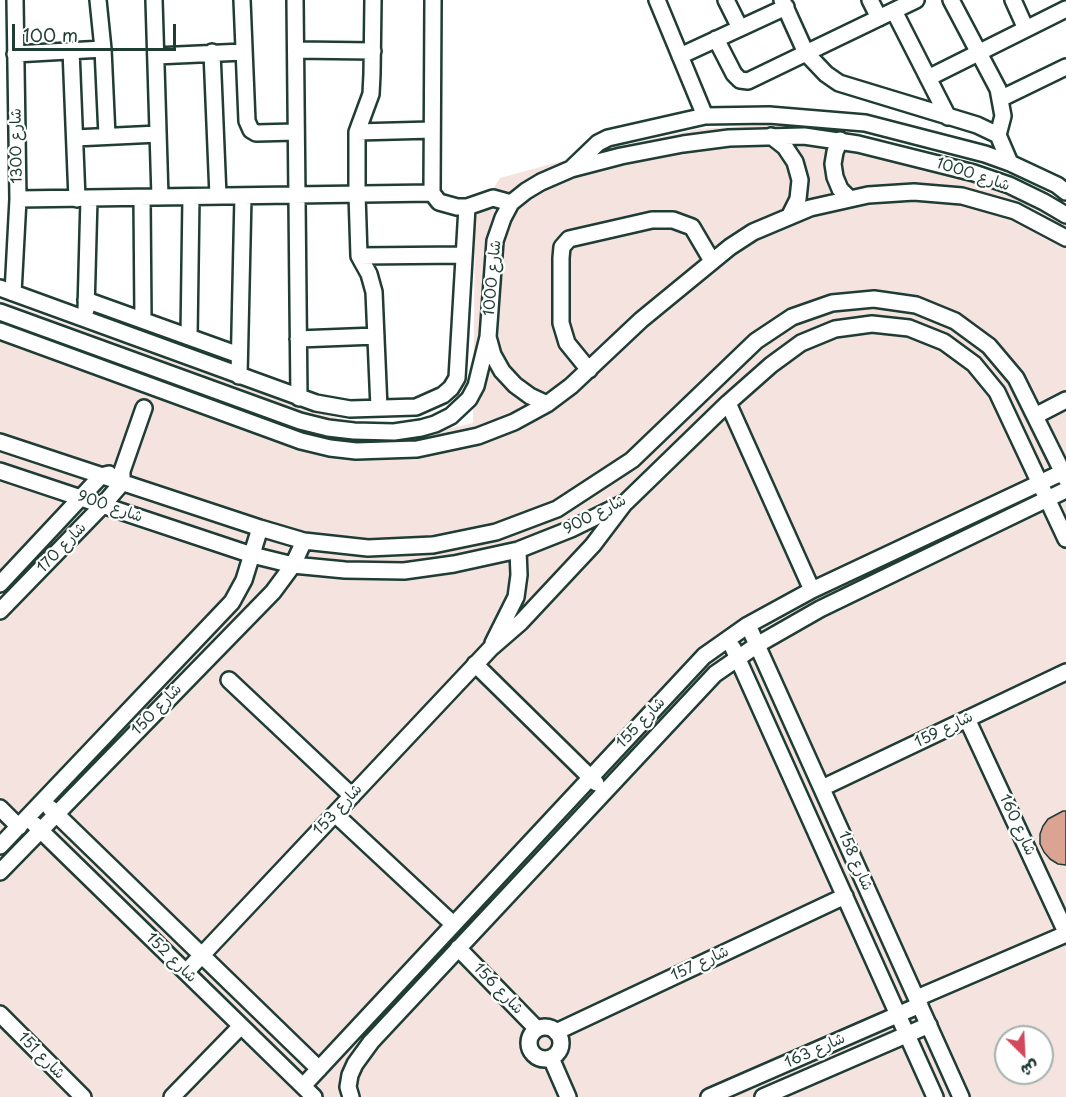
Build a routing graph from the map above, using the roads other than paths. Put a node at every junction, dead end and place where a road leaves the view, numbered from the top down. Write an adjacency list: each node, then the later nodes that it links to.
1 (15, 0): 29 (street, شارع 1300)
2 (98, 0): 21 (street)
3 (154, 0): 30 (street)
4 (242, 0): 26 (street)
5 (295, 0): 23 (street)
6 (373, 0): 24 (street)
7 (433, 0): 37 (street)
8 (657, 0): 31 (street)
9 (726, 0): 18 (street)
10 (870, 0): 17 (street)
11 (916, 0): 16 (street)
12 (951, 0): 28 (street)
13 (1013, 0): 19 (street)
14 (784, 4): 18 (street); 27 (street)
15 (1066, 9): 19 (street)
16 (894, 11): 17 (street); 33 (street)
17 (879, 18): 27 (street)
18 (740, 28): 20 (street)
19 (1026, 29): 28 (street)
20 (716, 39): 27 (street); 31 (street)
21 (103, 48): 22 (street); 42 (street)
22 (71, 50): 29 (street); 44 (street)
23 (296, 50): 24 (street); 38 (street)
24 (373, 51): 39 (street)
25 (213, 52): 26 (street); 30 (street); 52 (street)
26 (243, 52): 38 (street)
27 (806, 53): 36 (street)
28 (980, 53): 33 (street); 34 (street)
29 (15, 54): 59 (street, شارع 1300)
30 (156, 56): 40 (street)
31 (680, 56): 35 (street)
32 (1066, 67): 34 (street)
33 (928, 78): 36 (street)
34 (1000, 99): 41 (street)
35 (705, 116): 46 (street); 47 (street)
36 (948, 117): 41 (street)
37 (432, 130): 39 (street); 49 (street)
38 (296, 132): 51 (street)
39 (357, 132): 50 (street)
40 (158, 134): 42 (street); 54 (street)
41 (998, 135): 46 (street)
42 (107, 136): 44 (street)
43 (771, 136): 45 (street, شارع 1000); 47 (street, شارع 1000); 62 (street)
44 (75, 138): 56 (street)
45 (840, 140): 58 (street); 63 (street, شارع 1000)
46 (1010, 163): 48 (street)
47 (571, 169): 60 (street, شارع 1000)
48 (1066, 192)
49 (432, 193): 50 (street); 61 (street)
50 (357, 194): 51 (street); 66 (street)
51 (295, 195): 53 (street); 77 (street)
52 (218, 196): 53 (street); 55 (street)
53 (243, 196): 78 (street)
54 (160, 197): 55 (street); 57 (street)
55 (191, 197): 75 (street)
56 (83, 198): 57 (street); 59 (street); 69 (street)
57 (142, 198): 72 (street)
58 (849, 198): 62 (street, شارع 1000); 64 (street, شارع 1000)
59 (18, 199): 68 (street, شارع 1300)
60 (511, 203): 61 (street); 76 (street, شارع 1000)
61 (466, 207): 65 (street)
62 (790, 215): 67 (street, شارع 1000)
63 (1066, 215)
64 (1066, 238)
65 (464, 255): 66 (street); 86 (street)
66 (359, 256): 74 (street)
67 (712, 261): 79 (street, شارع 1000); 79 (street)
68 (7, 290): 71 (street)
69 (86, 300): 71 (street); 72 (street)
70 (0, 312): 76 (street, شارع 1000)
71 (86, 319): 80 (street)
72 (143, 321): 75 (street)
73 (0, 331): 84 (street, شارع 1000)
74 (376, 336): 77 (street); 86 (street)
75 (189, 337): 78 (street)
76 (488, 337): 84 (street)
77 (298, 339): 81 (street)
78 (239, 355): 80 (street)
79 (589, 370): 84 (street, شارع 1000)
80 (239, 376): 81 (street)
81 (299, 398): 86 (street)
82 (1066, 400): 87 (street)
83 (728, 403): 93 (street, شارع 900); 97 (street, شارع 900); 108 (street)
84 (547, 404)
85 (144, 408): 92 (street)
86 (379, 408)
87 (1035, 416): 90 (street, شارع 900); 101 (street, شارع 900)
88 (0, 442): 91 (street, شارع 900)
89 (0, 471): 95 (street, شارع 900)
90 (1064, 475): 93 (street, شارع 155)
91 (101, 476): 92 (street, شارع 900); 95 (street, شارع 170)
92 (122, 477): 98 (street, شارع 170); 99 (street, شارع 900)
93 (1039, 482): 96 (street, شارع 900); 108 (street, شارع 155)
94 (1066, 490): 96 (street, شارع 155)
95 (81, 498): 98 (street, شارع 900); 102 (street, شارع 170)
96 (1047, 499): 100 (street, شارع 900); 112 (street, شارع 155)
97 (626, 502): 103 (street, شارع 900); 113 (street)
98 (103, 506): 104 (street, شارع 900); 105 (street, شارع 170)
99 (260, 528): 101 (street, شارع 900); 104 (street, شارع 150)
100 (1066, 539)
101 (304, 541): 106 (street, شارع 150)
102 (35, 548): 105 (street); 107 (street, شارع 170)
103 (518, 550): 106 (street, شارع 900); 113 (street)
104 (252, 555): 106 (street, شارع 900); 123 (street, شارع 150)
105 (48, 562): 109 (street, شارع 170)
106 (293, 565): 125 (street, شارع 150)
107 (0, 584)
108 (812, 590): 110 (street, شارع 155)
109 (0, 611)
110 (747, 624): 111 (street, شارع 155); 112 (street, شارع 158)
111 (729, 638): 114 (street, شارع 158); 119 (street, شارع 155)
112 (757, 645): 114 (street, شارع 155); 120 (street, شارع 158)
113 (491, 648): 115 (street, شارع 153)
114 (738, 658): 121 (street, شارع 155); 131 (street, شارع 158)
115 (475, 664): 119 (street); 122 (street, شارع 153)
116 (1066, 672): 118 (street, شارع 159)
117 (230, 680): 122 (street)
118 (967, 719): 120 (street, شارع 159); 133 (street, شارع 160)
119 (590, 777): 121 (street); 132 (street, شارع 155)
120 (822, 788): 139 (street, شارع 158)
121 (605, 791): 134 (street, شارع 155)
122 (352, 796): 126 (street, شارع 153)
123 (44, 802): 125 (street, شارع 152); 127 (street, شارع 150)
124 (0, 808): 127 (street, شارع 152)
125 (56, 814): 128 (street, شارع 150); 135 (street, شارع 152)
126 (334, 814): 132 (street); 135 (street, شارع 153)
127 (23, 822): 128 (street, شارع 152); 129 (street, شارع 150)
128 (40, 830): 130 (street, شارع 150); 137 (street, شارع 152)
129 (0, 846)
130 (0, 872)
131 (844, 896): 141 (street, شارع 158); 145 (street, شارع 157)
132 (453, 924): 136 (street, شارع 155)
133 (1066, 933): 139 (street, شارع 163)
134 (458, 948): 138 (street, شارع 155); 144 (street, شارع 156)
135 (201, 956): 137 (street, شارع 153); 148 (street, شارع 152)
136 (421, 959): 138 (street); 148 (street, شارع 155)
137 (186, 972): 142 (street, شارع 152)
138 (435, 973): 152 (street, شارع 155)
139 (918, 1002): 141 (street, شارع 163); 143 (street, شارع 158)
140 (0, 1014): 150 (street, شارع 151)
141 (898, 1014): 146 (street, شارع 158); 154 (street, شارع 163)
142 (241, 1026): 149 (street, شارع 152); 151 (street)
143 (929, 1026): 146 (street, شارع 163); 157 (street, شارع 158)
144 (537, 1029): 145 (street); 147 (street)
145 (556, 1032): 147 (street)
146 (907, 1035): 155 (street, شارع 163); 156 (street, شارع 158)
147 (551, 1058): 153 (street)
148 (319, 1069): 149 (street, شارع 155)
149 (308, 1092)
150 (83, 1097)
151 (172, 1097)
152 (351, 1097)
153 (568, 1097)
154 (709, 1097)
155 (763, 1097)
156 (935, 1097)
157 (962, 1097)

